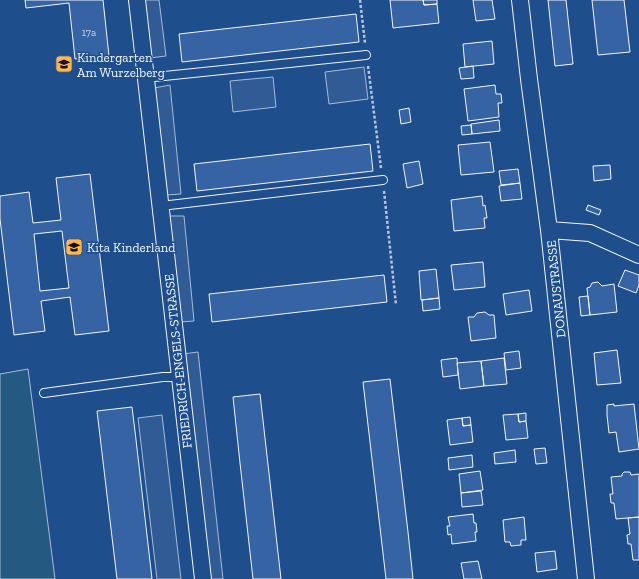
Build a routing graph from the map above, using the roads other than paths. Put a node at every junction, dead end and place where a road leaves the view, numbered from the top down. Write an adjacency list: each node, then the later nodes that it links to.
1 (137, 0): 4 (street, FRIEDRICH-ENGELS-STRASSE)
2 (520, 0): 7 (street, DONAUSTRASSE)
3 (366, 55): 4 (lane)
4 (145, 78): 6 (street, FRIEDRICH-ENGELS-STRASSE)
5 (383, 180): 6 (lane)
6 (161, 206): 9 (street, FRIEDRICH-ENGELS-STRASSE)
7 (549, 230): 8 (street); 12 (street, DONAUSTRASSE)
8 (639, 255)
9 (180, 377): 10 (lane); 11 (street, FRIEDRICH-ENGELS-STRASSE)
10 (44, 393)
11 (202, 579)
12 (586, 579)

